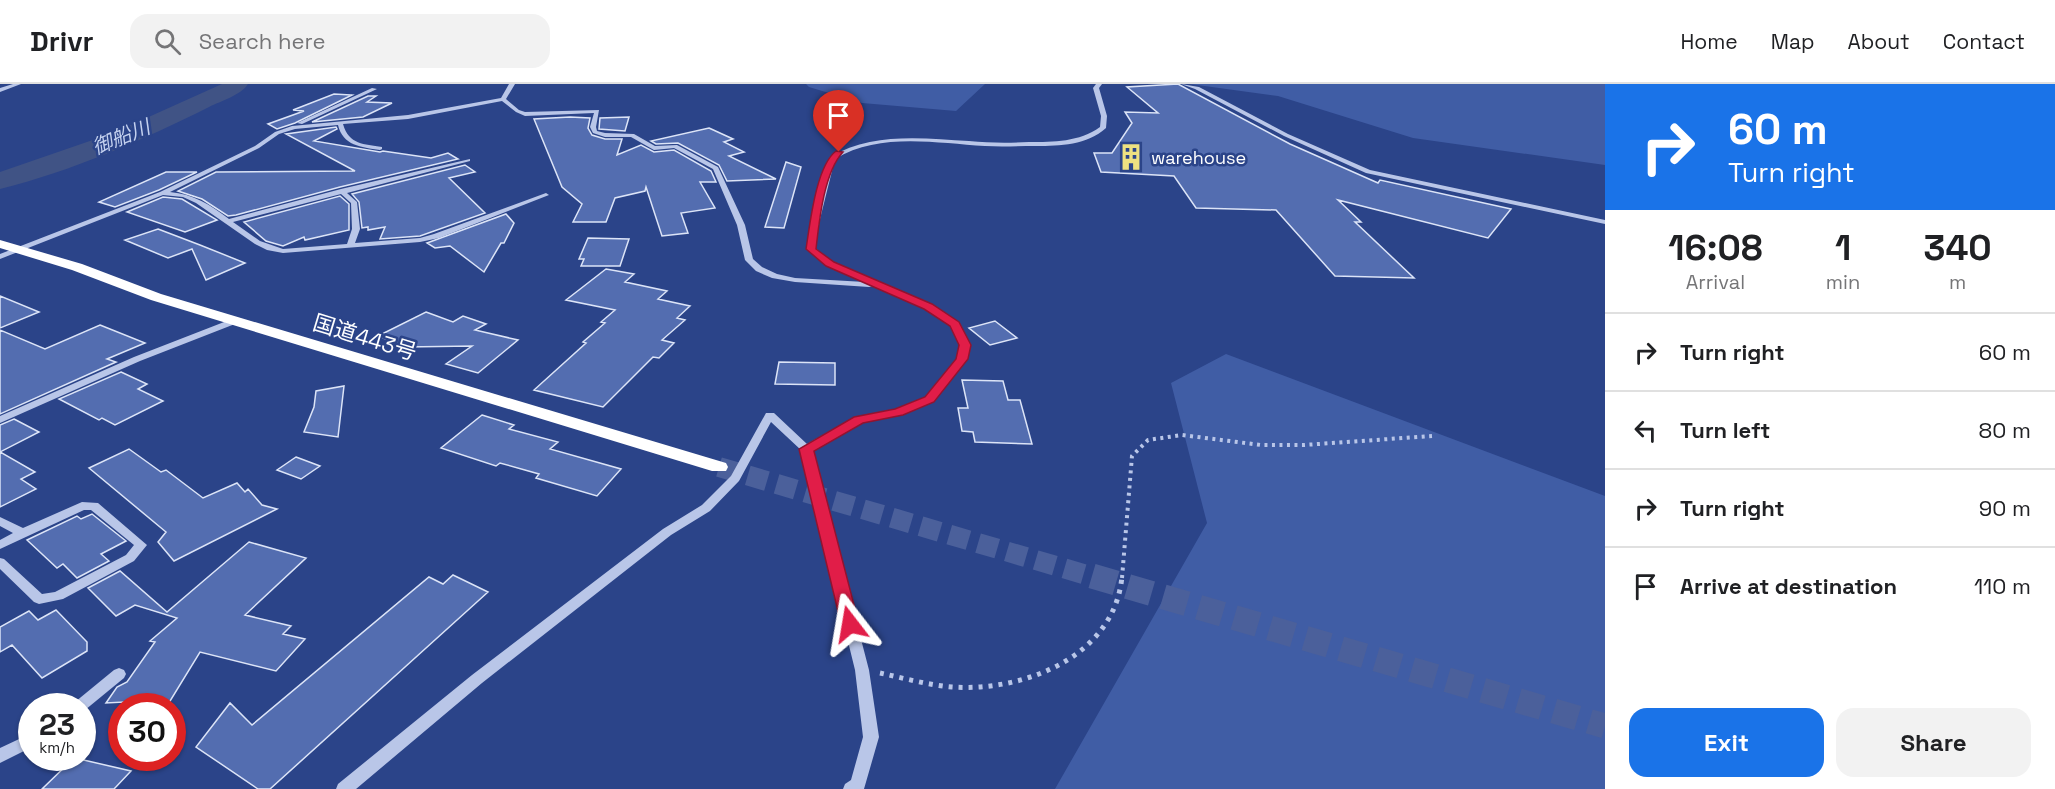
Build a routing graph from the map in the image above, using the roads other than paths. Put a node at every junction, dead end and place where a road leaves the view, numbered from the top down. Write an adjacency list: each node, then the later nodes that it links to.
1 (18, 84): 5 (street)
2 (512, 84): 7 (street)
3 (1099, 84): 21 (street)
4 (1184, 84): 16 (street)
5 (0, 90)
6 (374, 90): 9 (street)
7 (503, 99): 8 (street); 21 (street)
8 (340, 123): 9 (street); 10 (street)
9 (294, 127): 13 (street)
10 (380, 148)
11 (468, 160): 12 (street)
12 (340, 191): 15 (street); 18 (street)
13 (162, 193): 15 (street); 19 (street)
14 (546, 195): 18 (street)
15 (228, 221): 18 (street)
16 (1605, 222)
17 (0, 244): 19 (highway, 国道443号)
18 (350, 245)
19 (21, 250): 20 (street); 22 (highway, 国道443号)
20 (0, 257)
21 (876, 285): 24 (street)
22 (237, 320): 23 (street); 25 (highway, 国道443号)
23 (0, 420)
24 (806, 449): 34 (street); 35 (street)
25 (719, 467)
26 (0, 521): 27 (street)
27 (23, 533): 28 (street); 29 (street)
28 (0, 545)
29 (0, 562)
30 (119, 674): 31 (street)
31 (96, 693)
32 (18, 746): 33 (street)
33 (0, 756)
34 (344, 789)
35 (851, 789)

